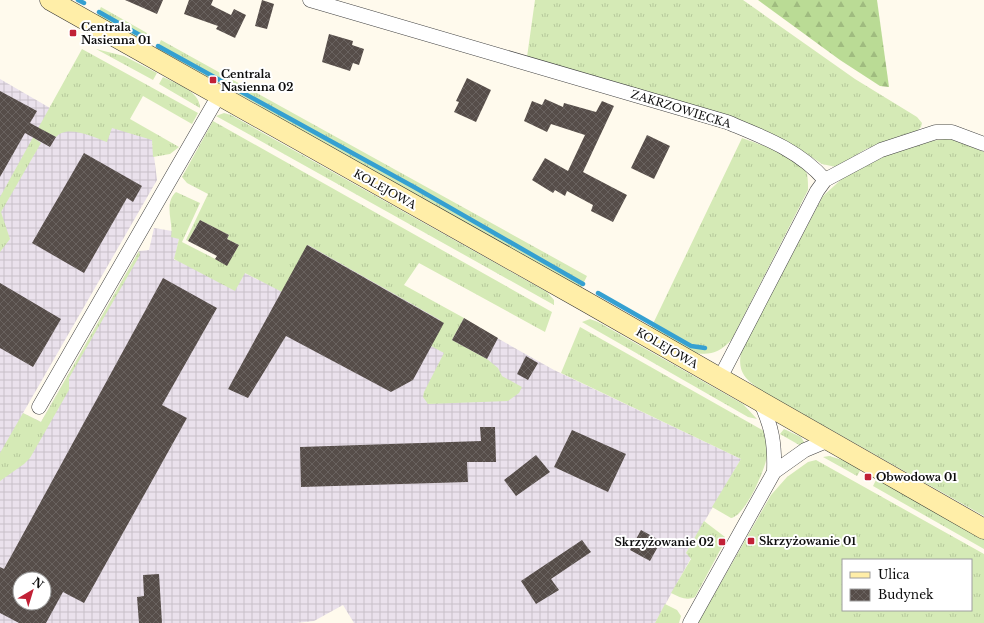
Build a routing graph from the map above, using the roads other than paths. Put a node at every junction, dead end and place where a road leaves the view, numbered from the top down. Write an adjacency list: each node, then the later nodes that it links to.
1 (50, 0): 3 (street, KOLEJOWA)
2 (310, 0): 5 (street, ZAKRZOWIECKA)
3 (219, 95): 6 (street, KOLEJOWA); 8 (street)
4 (984, 144): 5 (street)
5 (825, 180): 6 (street)
6 (720, 378): 7 (street, KOLEJOWA)
7 (760, 401): 9 (street, KOLEJOWA); 10 (street)
8 (39, 407)
9 (829, 440): 10 (street); 11 (street, KOLEJOWA)
10 (774, 472): 12 (street)
11 (984, 529)
12 (690, 623)

